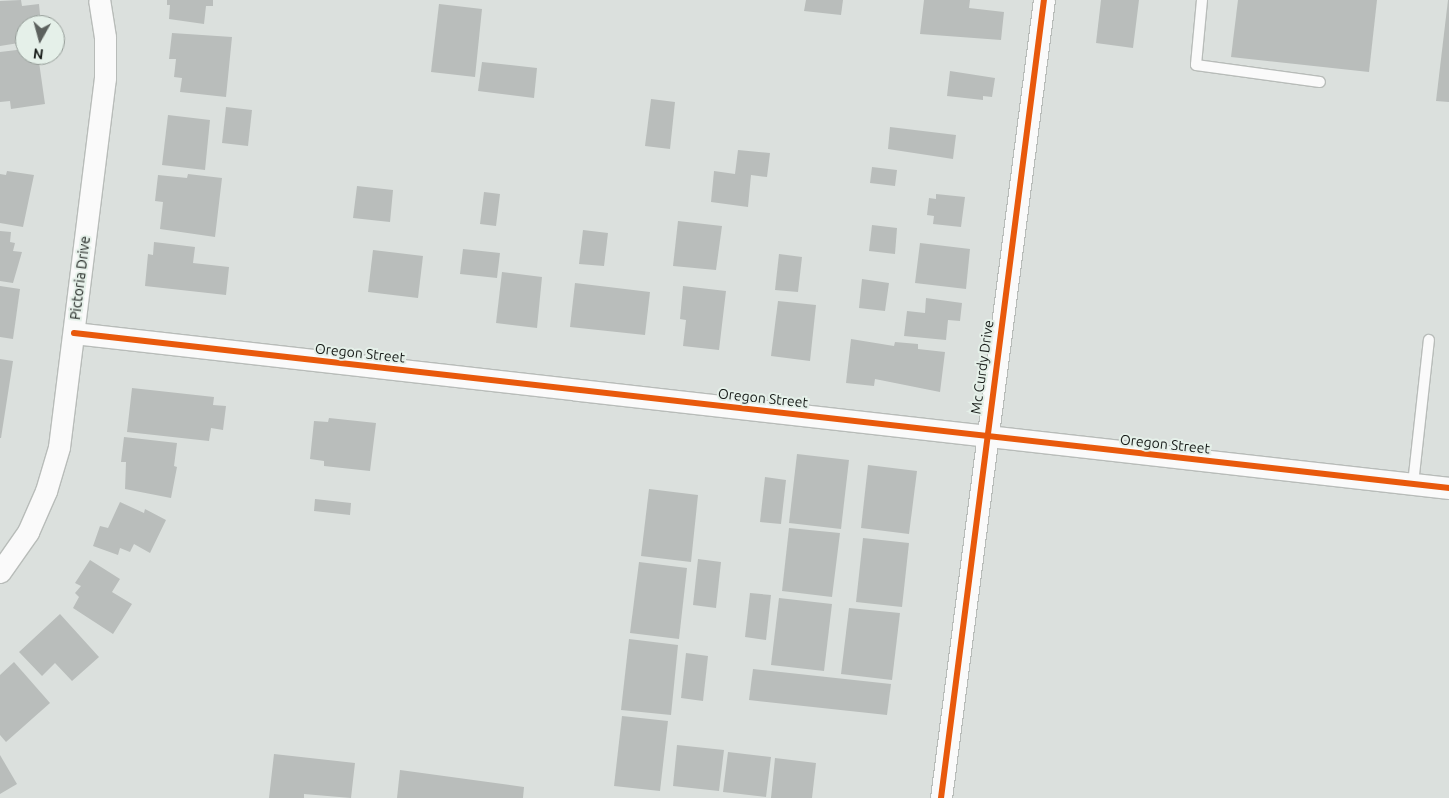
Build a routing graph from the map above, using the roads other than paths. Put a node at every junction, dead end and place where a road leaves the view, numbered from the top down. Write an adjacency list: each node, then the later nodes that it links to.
1 (99, 0): 5 (street, Pictoria Drive)
2 (1044, 0): 7 (street, Mc Curdy Drive)
3 (1202, 0): 4 (lane)
4 (1320, 82)
5 (74, 333): 7 (street, Oregon Street); 10 (street, Pictoria Drive)
6 (1429, 340): 8 (lane)
7 (986, 436): 8 (street, Oregon Street); 11 (street, Mc Curdy Drive)
8 (1413, 484): 9 (street, Oregon Street)
9 (1449, 488)
10 (0, 572)
11 (940, 798)

